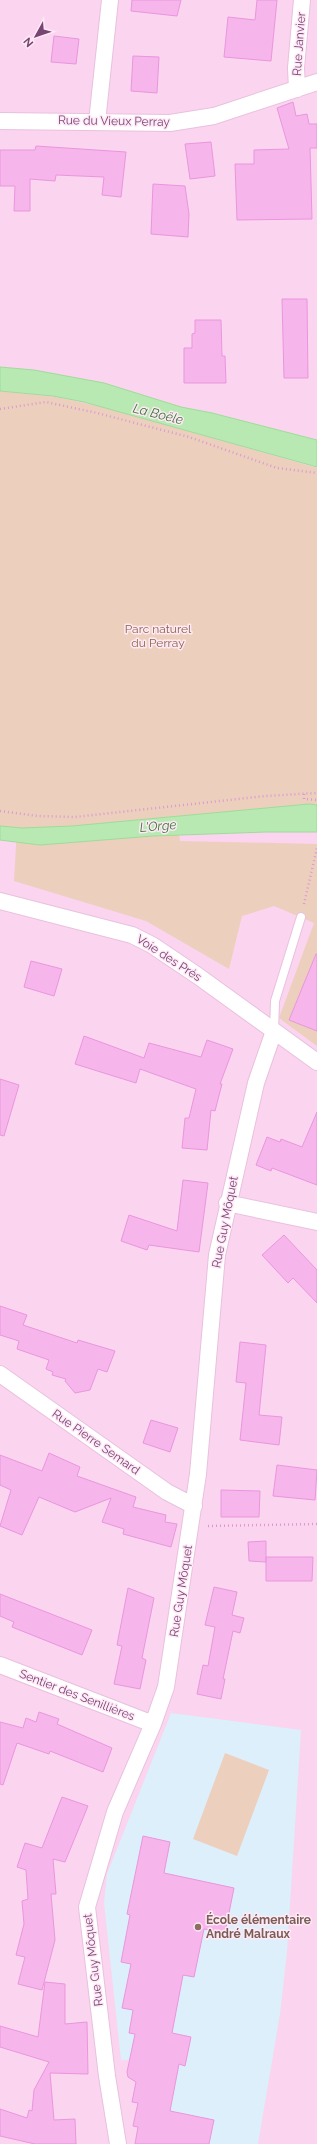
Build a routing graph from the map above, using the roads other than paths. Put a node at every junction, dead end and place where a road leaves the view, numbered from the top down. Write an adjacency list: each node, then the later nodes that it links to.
1 (110, 0): 6 (street)
2 (302, 0): 4 (street, Rue Janvier)
3 (317, 82): 4 (street, Rue du Vieux Perray)
4 (297, 89): 6 (street, Rue du Vieux Perray)
5 (0, 121): 6 (street, Rue du Vieux Perray)
6 (98, 122)
7 (0, 901): 9 (street, Voie des Prés)
8 (301, 917): 9 (lane)
9 (274, 1031): 10 (street, Voie des Prés); 11 (street, Rue Guy Môquet)
10 (315, 1058)
11 (227, 1203): 12 (street); 14 (street, Rue Guy Môquet)
12 (317, 1222)
13 (0, 1374): 14 (street, Rue Pierre Semard)
14 (194, 1506): 16 (street, Rue Guy Môquet)
15 (0, 1666): 16 (street, Sentier des Senillières)
16 (153, 1724): 17 (street, Rue Guy Môquet)
17 (118, 2144)

